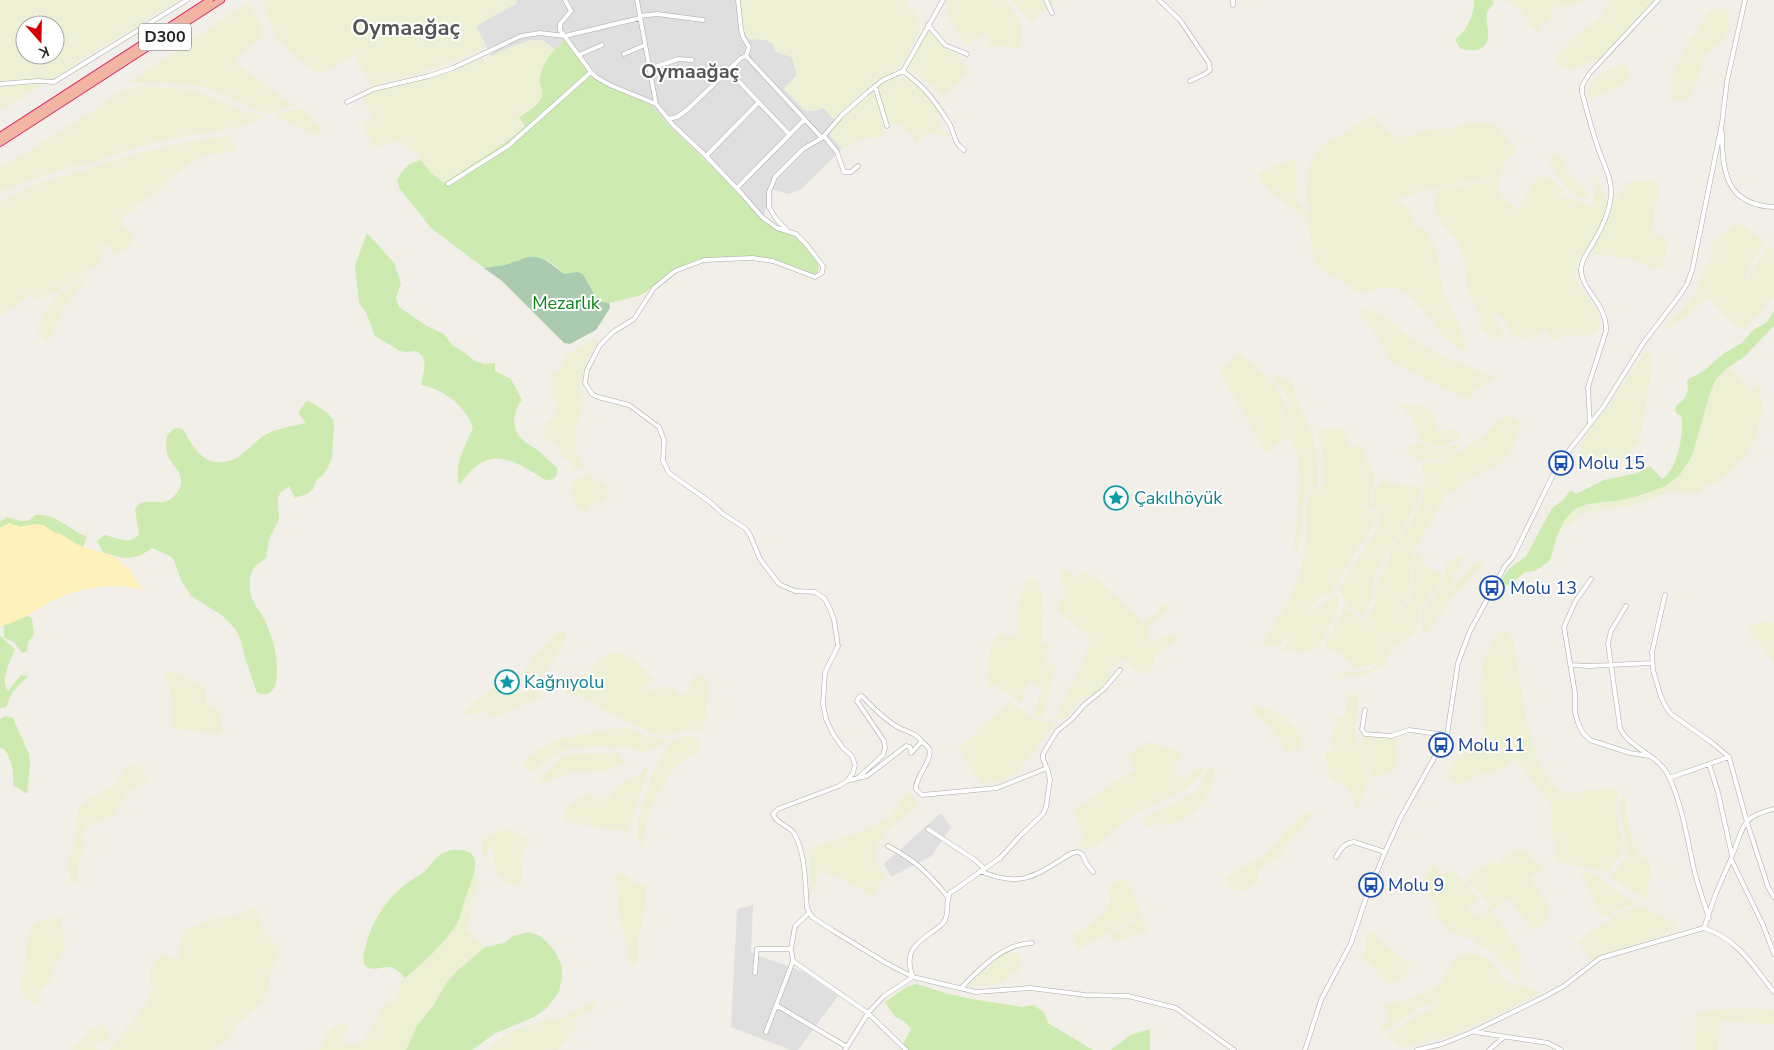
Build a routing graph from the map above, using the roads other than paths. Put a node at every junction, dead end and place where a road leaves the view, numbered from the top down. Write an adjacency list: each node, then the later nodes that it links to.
1 (187, 0): 30 (street)
2 (210, 0): 26 (highway, D300)
3 (221, 0): 26 (highway, D300)
4 (565, 0): 16 (street)
5 (637, 0): 13 (street)
6 (738, 0): 22 (street)
7 (943, 0): 15 (street)
8 (1046, 0): 12 (street)
9 (1159, 0): 29 (street)
10 (1658, 0): 51 (street)
11 (1745, 0): 38 (street)
12 (1052, 13)
13 (640, 17): 14 (street); 16 (street); 18 (street)
14 (702, 20)
15 (928, 25): 20 (street); 27 (street)
16 (564, 36): 21 (street); 33 (street)
17 (602, 45): 21 (street)
18 (645, 45): 19 (street); 24 (street)
19 (624, 54)
20 (967, 54)
21 (579, 55): 28 (street)
22 (746, 56): 25 (street); 37 (street)
23 (692, 60): 24 (street)
24 (649, 69): 35 (street)
25 (728, 70): 34 (street); 36 (street)
26 (106, 71): 31 (highway, D300)
27 (903, 71): 32 (street); 44 (street)
28 (591, 72): 35 (street); 47 (street)
29 (1190, 81)
30 (0, 84)
31 (85, 85): 41 (highway, D300); 43 (highway, D300)
32 (875, 86): 39 (street); 42 (street)
33 (347, 102)
34 (759, 102): 40 (street); 45 (street)
35 (656, 104): 36 (street)
36 (668, 119): 45 (street)
37 (805, 119): 40 (street); 42 (street)
38 (1722, 123): 49 (street); 51 (street)
39 (887, 126)
40 (789, 134): 48 (street)
41 (0, 136)
42 (823, 137): 46 (street); 50 (street)
43 (0, 143)
44 (964, 150)
45 (706, 156): 48 (street)
46 (858, 166)
47 (448, 184)
48 (737, 188): 50 (street)
49 (1774, 207)
50 (788, 232): 68 (street)
51 (1590, 424): 60 (street)
52 (1591, 579): 57 (street)
53 (1666, 595): 55 (street)
54 (1626, 606): 56 (street)
55 (1652, 663): 56 (street); 63 (street)
56 (1611, 665): 57 (street); 62 (street)
57 (1570, 666): 62 (street)
58 (1120, 670): 65 (street)
59 (1365, 710): 60 (street)
60 (1447, 735): 73 (street)
61 (923, 743): 65 (street); 66 (street); 66 (street)
62 (1651, 757): 67 (street)
63 (1729, 757): 64 (street); 70 (street)
64 (1709, 764): 67 (street); 70 (street)
65 (1047, 768): 75 (street)
66 (858, 778): 68 (street)
67 (1669, 778): 80 (street)
68 (847, 781): 79 (street)
69 (1774, 809): 70 (street)
70 (1747, 822): 78 (street)
71 (928, 829): 75 (street)
72 (888, 846): 77 (street)
73 (1385, 852): 74 (street); 98 (street)
74 (1336, 857)
75 (982, 870): 76 (street); 77 (street)
76 (1094, 872)
77 (948, 897): 87 (street)
78 (1774, 897)
79 (809, 913): 83 (street); 87 (street)
80 (1709, 918): 81 (street); 84 (street)
81 (1704, 928): 89 (street); 93 (street)
82 (1032, 944): 88 (street)
83 (791, 949): 85 (street); 86 (street)
84 (1774, 954)
85 (793, 962): 90 (street); 91 (street)
86 (755, 973)
87 (912, 977): 88 (street); 91 (street)
88 (961, 988): 97 (street)
89 (1774, 992)
90 (776, 1005): 92 (street); 95 (street)
91 (868, 1013): 95 (street); 96 (street)
92 (766, 1032)
93 (1472, 1032): 94 (street); 99 (street)
94 (1504, 1036): 100 (street); 101 (street)
95 (846, 1048)
96 (906, 1050)
97 (1234, 1050)
98 (1305, 1050)
99 (1417, 1050)
100 (1489, 1050)
101 (1561, 1050)

